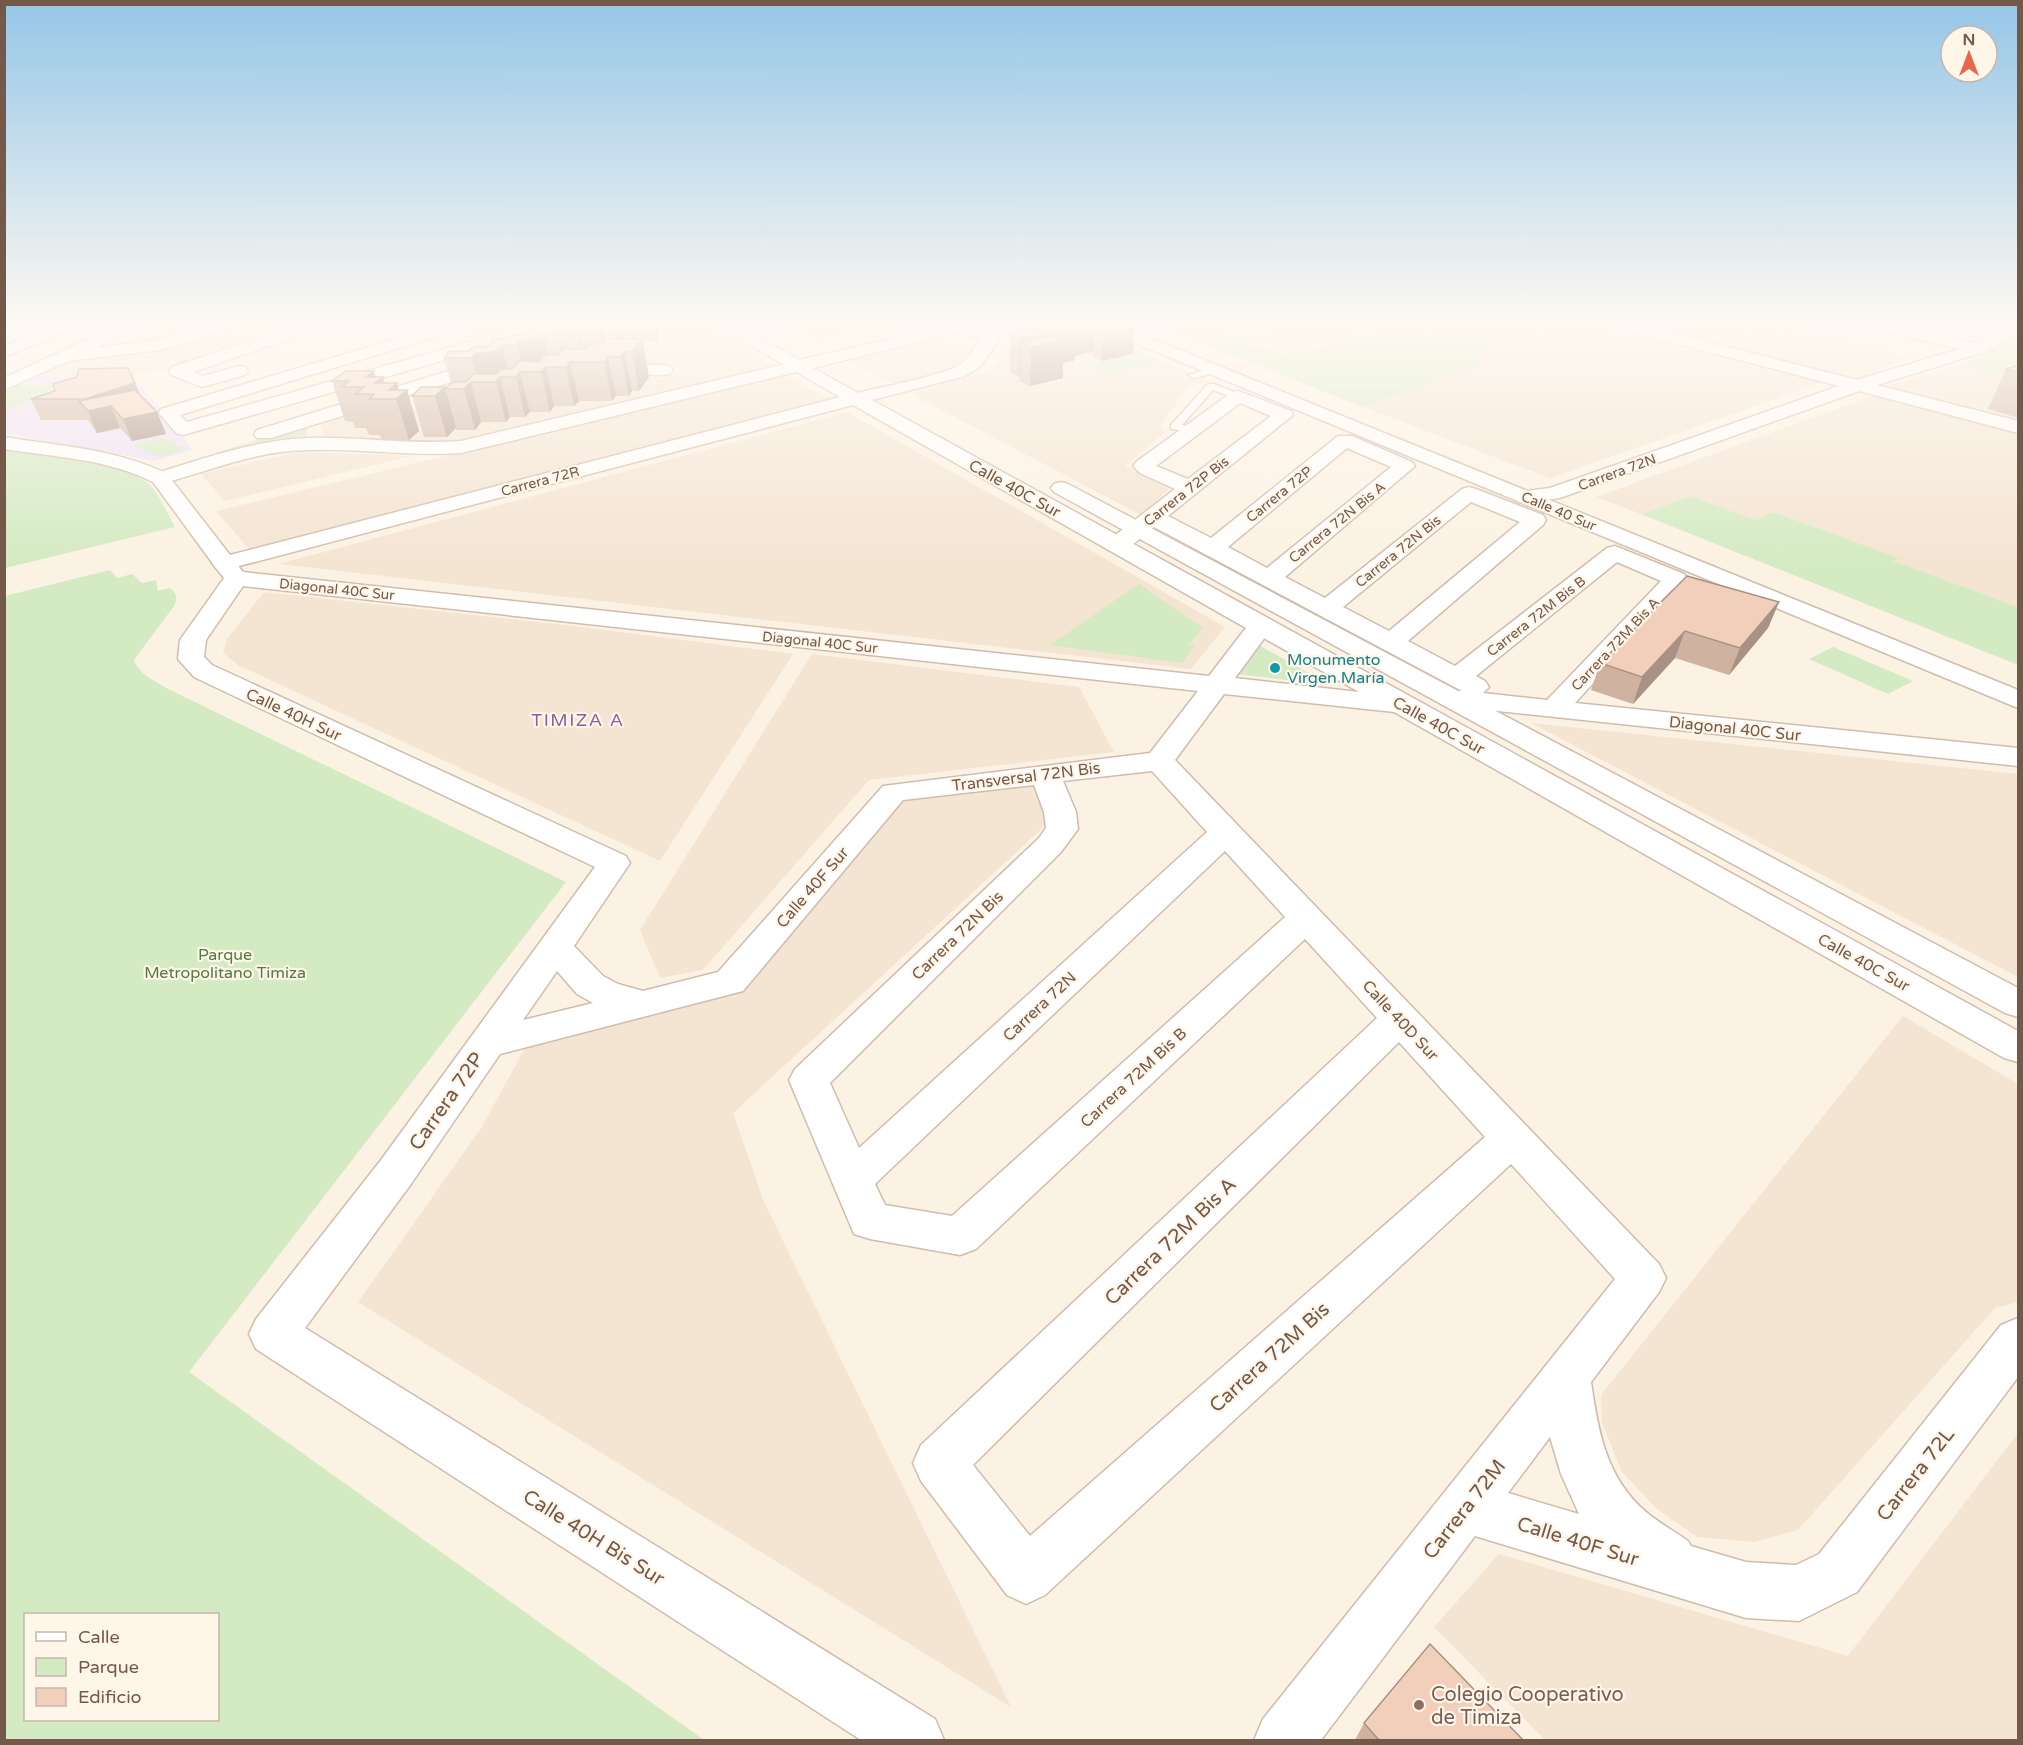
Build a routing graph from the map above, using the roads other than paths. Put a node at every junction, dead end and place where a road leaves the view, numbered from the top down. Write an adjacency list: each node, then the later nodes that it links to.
1 (196, 404): 2 (street)
2 (269, 404)
3 (359, 404): 14 (street)
4 (636, 404): 19 (street)
5 (804, 404): 28 (street, Carrera 72R)
6 (883, 404): 26 (street, Calle 40C Sur)
7 (904, 404): 15 (street)
8 (1226, 404): 22 (street, Carrera 72P Bis)
9 (1258, 404): 22 (street, Carrera 72P Bis)
10 (1299, 404): 24 (street, Calle 40 Sur)
11 (1312, 404): 24 (street, Calle 40 Sur)
12 (1812, 404): 24 (street, Carrera 72N)
13 (1936, 404): 16 (street)
14 (310, 420): 19 (street); 20 (street)
15 (935, 421)
16 (2019, 426)
17 (1345, 440): 27 (street, Carrera 72P); 29 (street, Carrera 72N Bis A)
18 (4, 443): 20 (street)
19 (308, 444): 20 (street)
20 (153, 474): 28 (street)
21 (1041, 477): 25 (street, Calle 40C Sur)
22 (1190, 488): 25 (street, Carrera 72P Bis)
23 (1469, 492): 24 (street, Calle 40 Sur); 31 (street, Carrera 72N Bis)
24 (1546, 507): 33 (street, Carrera 72N); 34 (street, Calle 40 Sur); 37 (street, Calle 40 Sur)
25 (1145, 523): 26 (street, Carrera 72P Bis); 27 (street, Calle 40C Sur); 36 (street, Calle 40C Sur)
26 (1117, 545): 32 (street, Calle 40C Sur)
27 (1213, 548): 29 (street, Calle 40C Sur)
28 (230, 571): 35 (street, Diagonal 40C Sur); 47 (street, Calle 40H Sur)
29 (1269, 578): 31 (street, Calle 40C Sur)
30 (1676, 579): 36 (street, Carrera 72M Bis B); 39 (street, Carrera 72M Bis A)
31 (1326, 609): 33 (street, Calle 40C Sur)
32 (1261, 625): 35 (street); 38 (street, Calle 40C Sur)
33 (1391, 643): 36 (street, Calle 40C Sur)
34 (2019, 681)
35 (1218, 685): 38 (street, Diagonal 40C Sur); 41 (street)
36 (1454, 688): 39 (street, Diagonal 40C Sur); 43 (street, Calle 40C Sur)
37 (2019, 700)
38 (1404, 705): 45 (street, Calle 40C Sur)
39 (1554, 709): 40 (street, Diagonal 40C Sur)
40 (2019, 757)
41 (1159, 761): 42 (street, Transversal 72N Bis); 46 (street, Calle 40D Sur)
42 (1045, 774): 44 (street, Transversal 72N Bis); 56 (street, Carrera 72N Bis)
43 (1614, 786): 45 (street); 51 (street, Calle 40C Sur)
44 (894, 792): 50 (street, Calle 40F Sur)
45 (1581, 804): 54 (street, Calle 40C Sur)
46 (1226, 832): 48 (street, Calle 40D Sur); 56 (street, Carrera 72N)
47 (614, 863): 49 (street, Carrera 72P)
48 (1306, 918): 52 (street, Calle 40D Sur); 56 (street, Carrera 72M Bis B)
49 (555, 946): 50 (street); 53 (street, Carrera 72P)
50 (641, 1003): 53 (street)
51 (2019, 1004)
52 (1400, 1018): 55 (street, Calle 40D Sur); 63 (street, Carrera 72M Bis A)
53 (487, 1043): 58 (street, Carrera 72P)
54 (2019, 1048)
55 (1512, 1138): 57 (street, Calle 40D Sur); 63 (street, Carrera 72M Bis)
56 (853, 1179)
57 (1643, 1278): 60 (street, Carrera 72M)
58 (273, 1334): 65 (street, Calle 40H Bis Sur)
59 (2019, 1341): 64 (street, Carrera 72L)
60 (1566, 1378): 61 (street, Carrera 72M); 62 (street, Calle 40F Sur)
61 (1466, 1507): 62 (street, Calle 40F Sur); 66 (street, Carrera 72M)
62 (1690, 1575): 64 (street, Calle 40F Sur)
63 (1026, 1576)
64 (1799, 1593)
65 (914, 1740)
66 (1284, 1740)

